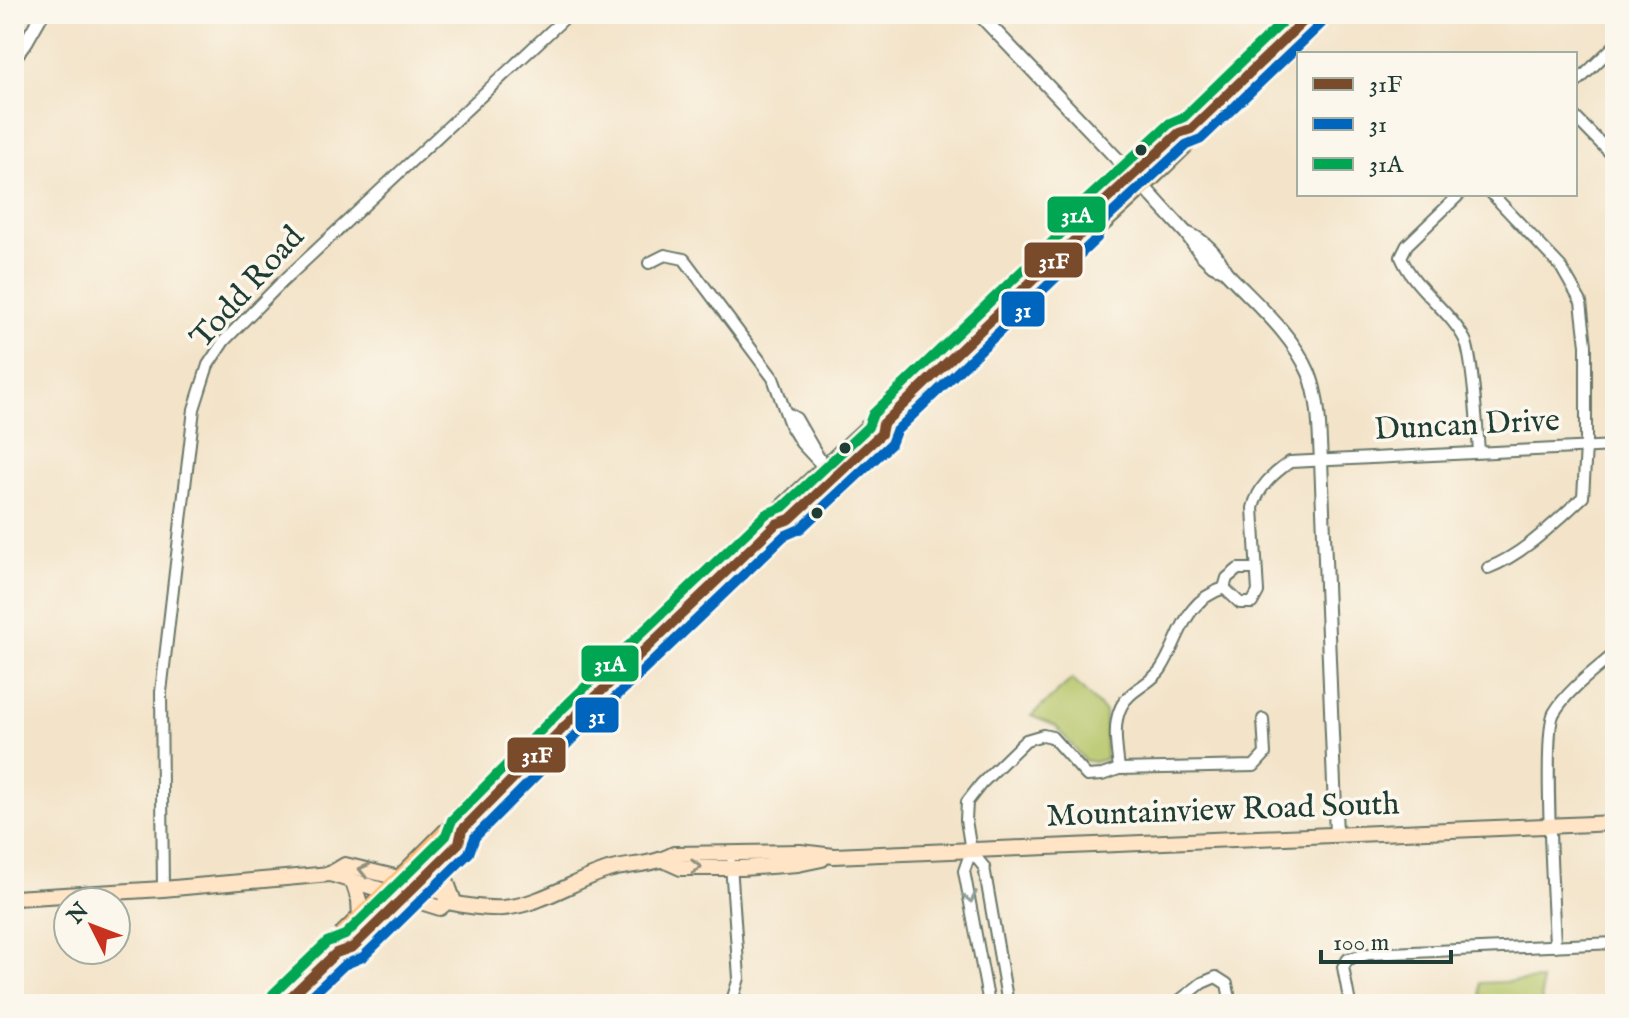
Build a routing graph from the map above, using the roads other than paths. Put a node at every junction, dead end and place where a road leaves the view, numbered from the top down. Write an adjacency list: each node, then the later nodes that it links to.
1 (42, 14): 6 (street)
2 (569, 14): 36 (street, Todd Road)
3 (979, 14): 10 (street)
4 (1311, 14): 10 (main road)
5 (1615, 45): 7 (street)
6 (14, 58)
7 (1577, 82)
8 (1577, 119): 9 (street)
9 (1615, 158)
10 (1138, 181): 17 (street); 18 (main road)
11 (1458, 196): 16 (street)
12 (1494, 196): 15 (street)
13 (649, 263): 18 (street)
14 (1615, 446): 15 (street, Duncan Drive)
15 (1586, 447): 16 (street, Duncan Drive); 19 (street)
16 (1479, 451): 17 (street, Duncan Drive)
17 (1321, 460): 20 (street, Duncan Drive); 28 (street)
18 (829, 473): 27 (main road)
19 (1488, 568)
20 (1256, 569): 21 (street); 21 (street)
21 (1224, 588): 24 (street)
22 (1615, 653): 26 (street)
23 (1263, 719): 24 (street)
24 (1119, 769): 29 (street)
25 (1615, 823): 26 (main road, Mountainview Road South)
26 (1551, 825): 28 (main road, Mountainview Road South); 44 (street)
27 (462, 830): 30 (main road); 35 (main road)
28 (1336, 834): 29 (main road, Mountainview Road South)
29 (971, 851): 31 (main road, Mountainview Road South); 41 (street); 43 (street, one-way to 43)
30 (442, 859): 34 (main road); 39 (main road)
31 (730, 860): 39 (main road, Mountainview Road South); 47 (street)
32 (330, 874): 33 (main road); 35 (main road, one-way to 32); 36 (main road)
33 (353, 882): 35 (main road); 40 (main road)
34 (418, 883): 35 (main road, Mountainview Road South); 37 (main road); 39 (main road, Mountainview Road South)
35 (393, 884): 37 (main road); 40 (main road)
36 (163, 889): 38 (main road)
37 (405, 896): 39 (main road, Mountainview Road South); 45 (main road)
38 (14, 898)
39 (451, 902)
40 (360, 917): 45 (main road)
41 (999, 941): 43 (street); 49 (street)
42 (1615, 943): 44 (street)
43 (979, 945): 48 (street)
44 (1555, 946): 52 (street)
45 (336, 953): 46 (main road)
46 (283, 1004)
47 (731, 1004)
48 (989, 1004)
49 (1008, 1004)
50 (1175, 1004): 51 (street)
51 (1231, 1004)
52 (1350, 1004)

